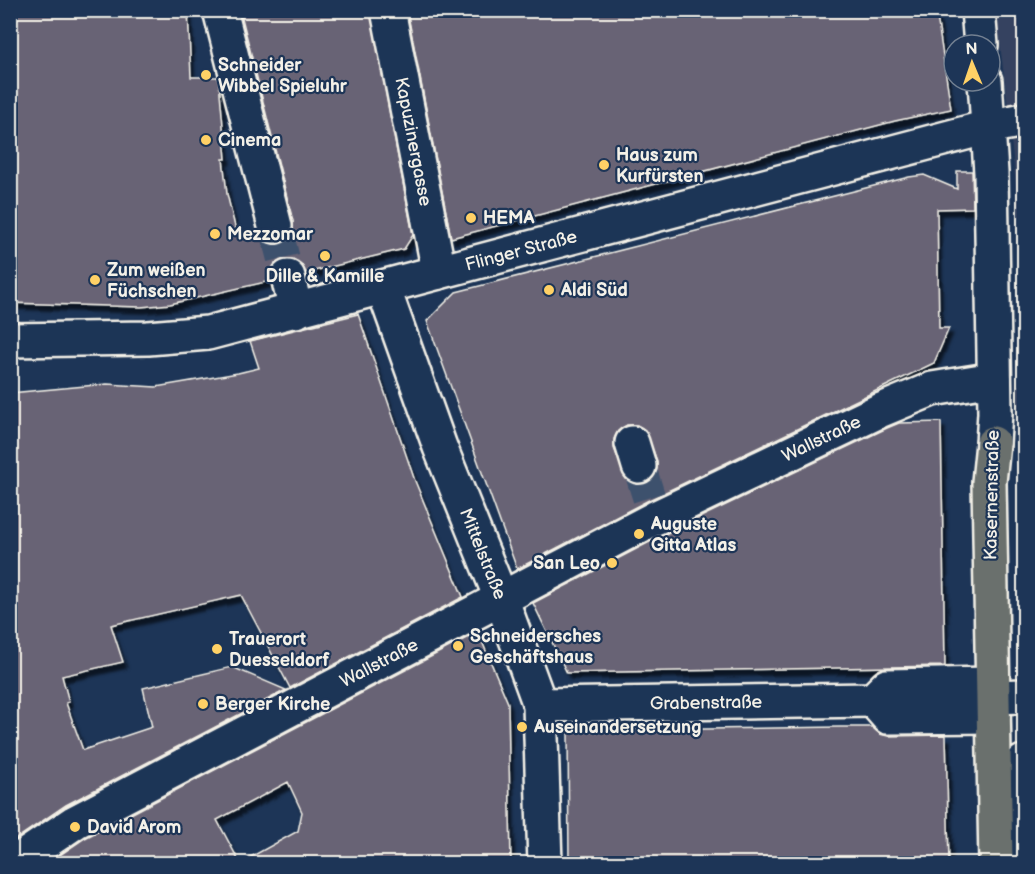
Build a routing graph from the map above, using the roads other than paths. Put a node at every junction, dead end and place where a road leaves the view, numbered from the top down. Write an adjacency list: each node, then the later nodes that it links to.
1 (220, 10): 8 (street)
2 (388, 10): 9 (street, Kapuzinergasse)
3 (978, 10): 4 (street)
4 (980, 33)
5 (986, 93): 7 (street, Kasernenstraße)
6 (1024, 120): 7 (street, Flinger Straße)
7 (988, 127): 9 (street, Flinger Straße); 14 (street, Kasernenstraße)
8 (275, 226)
9 (439, 272): 11 (street, Flinger Straße)
10 (288, 277): 12 (street)
11 (384, 287): 12 (street, Flinger Straße); 16 (street, Mittelstraße)
12 (296, 311): 13 (street, Flinger Straße)
13 (10, 340)
14 (994, 379): 15 (street, Kasernenstraße); 16 (street, Wallstraße)
15 (993, 443): 17 (main road, Kasernenstraße)
16 (501, 598): 18 (street, Mittelstraße); 20 (street, Wallstraße)
17 (1001, 698): 18 (street, Grabenstraße); 22 (main road, Kasernenstraße)
18 (540, 705): 21 (street, Mittelstraße)
19 (1023, 762): 23 (street)
20 (13, 864)
21 (545, 864)
22 (996, 864)
23 (1024, 864)

